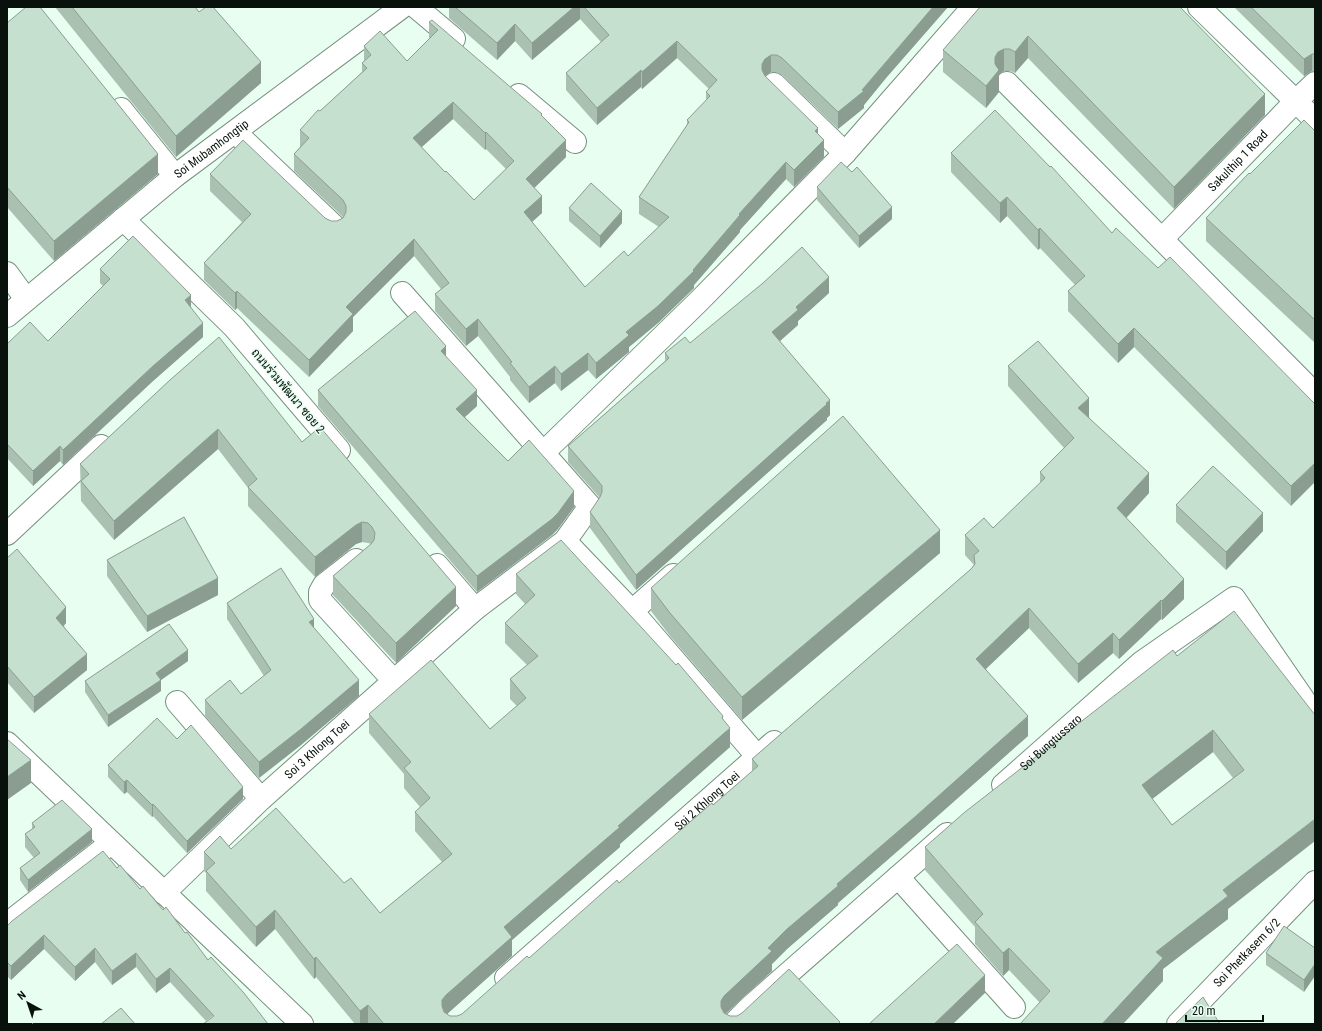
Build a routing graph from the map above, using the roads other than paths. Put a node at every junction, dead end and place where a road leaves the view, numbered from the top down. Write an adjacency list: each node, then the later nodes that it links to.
1 (402, 7): 5 (street, Soi Mubamhongtip)
2 (416, 7): 6 (street)
3 (973, 7): 16 (street)
4 (1199, 7): 12 (street)
5 (378, 13): 14 (street, Soi Mubamhongtip)
6 (469, 52)
7 (504, 82): 15 (street)
8 (1007, 83): 20 (street)
9 (1315, 83): 12 (street, Sakulthip 1 Road)
10 (774, 84): 16 (street)
11 (111, 96): 17 (street)
12 (1296, 101): 13 (street); 20 (street, Sakulthip 1 Road)
13 (1315, 120)
14 (235, 132): 17 (street, Soi Mubamhongtip); 19 (street)
15 (575, 142)
16 (845, 154): 27 (street)
17 (175, 176): 18 (street, Soi Mubamhongtip)
18 (123, 219): 23 (street, Soi Mubamhongtip); 28 (street, ถนนร่วมพัฒนา ซอย 2)
19 (334, 226)
20 (1162, 240): 25 (street)
21 (7, 273): 23 (street)
22 (402, 293): 27 (street)
23 (26, 299): 24 (street, Soi Mubamhongtip)
24 (7, 316)
25 (1315, 394)
26 (116, 433): 29 (street)
27 (543, 453): 30 (street, Soi 3 Khlong Toei)
28 (352, 466)
29 (7, 534)
30 (565, 541): 34 (street, Soi 3 Khlong Toei); 35 (street)
31 (424, 550): 34 (street)
32 (363, 554): 36 (street)
33 (685, 564): 35 (street)
34 (475, 609): 36 (street, Soi 3 Khlong Toei)
35 (632, 611): 41 (street)
36 (394, 681): 43 (street, Soi 3 Khlong Toei)
37 (177, 702): 43 (street)
38 (1315, 716): 42 (street, Soi Bungtussaro)
39 (787, 730): 41 (street, Soi 2 Khlong Toei)
40 (7, 743): 45 (street)
41 (757, 756): 50 (street, Soi 2 Khlong Toei)
42 (988, 798)
43 (260, 799): 48 (street, Soi 3 Khlong Toei)
44 (964, 819): 46 (street)
45 (111, 843): 48 (street); 49 (street)
46 (898, 877): 51 (street); 53 (street)
47 (1315, 882): 54 (street, Soi Phetkasem 6/2)
48 (164, 893): 52 (street)
49 (7, 924)
50 (490, 992)
51 (1014, 1007)
52 (302, 1024)
53 (733, 1024)
54 (1178, 1024)

